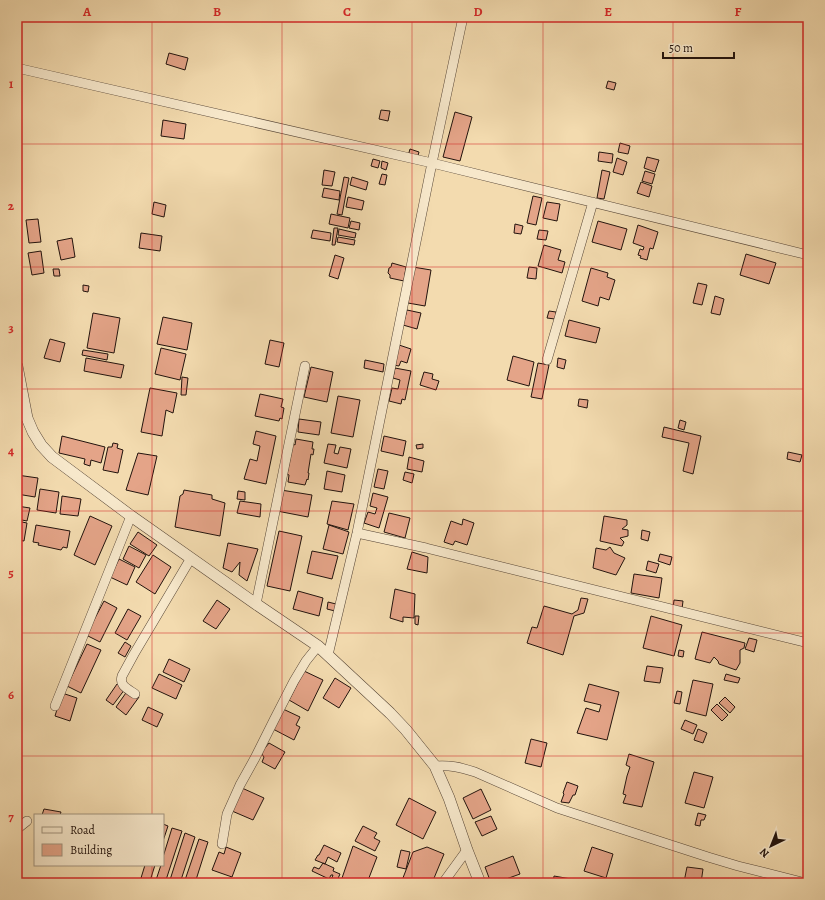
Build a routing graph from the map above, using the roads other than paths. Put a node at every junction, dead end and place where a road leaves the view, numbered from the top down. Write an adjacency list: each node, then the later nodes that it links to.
1 (463, 17): 3 (street)
2 (17, 68): 3 (street)
3 (432, 163): 4 (street); 10 (street)
4 (593, 202): 5 (street); 6 (street)
5 (808, 255)
6 (547, 360)
7 (304, 366): 12 (street)
8 (17, 367): 9 (street)
9 (131, 516): 11 (street); 17 (street)
10 (357, 533): 13 (street); 15 (street)
11 (191, 558): 12 (street); 16 (street)
12 (256, 604): 14 (street)
13 (808, 643)
14 (318, 646): 15 (street); 21 (street)
15 (328, 655): 18 (street)
16 (135, 694)
17 (55, 706)
18 (435, 766): 22 (street); 25 (street)
19 (27, 821): 20 (street)
20 (17, 829)
21 (222, 844)
22 (466, 850): 23 (street); 24 (street)
23 (443, 883)
24 (480, 883)
25 (806, 883)

